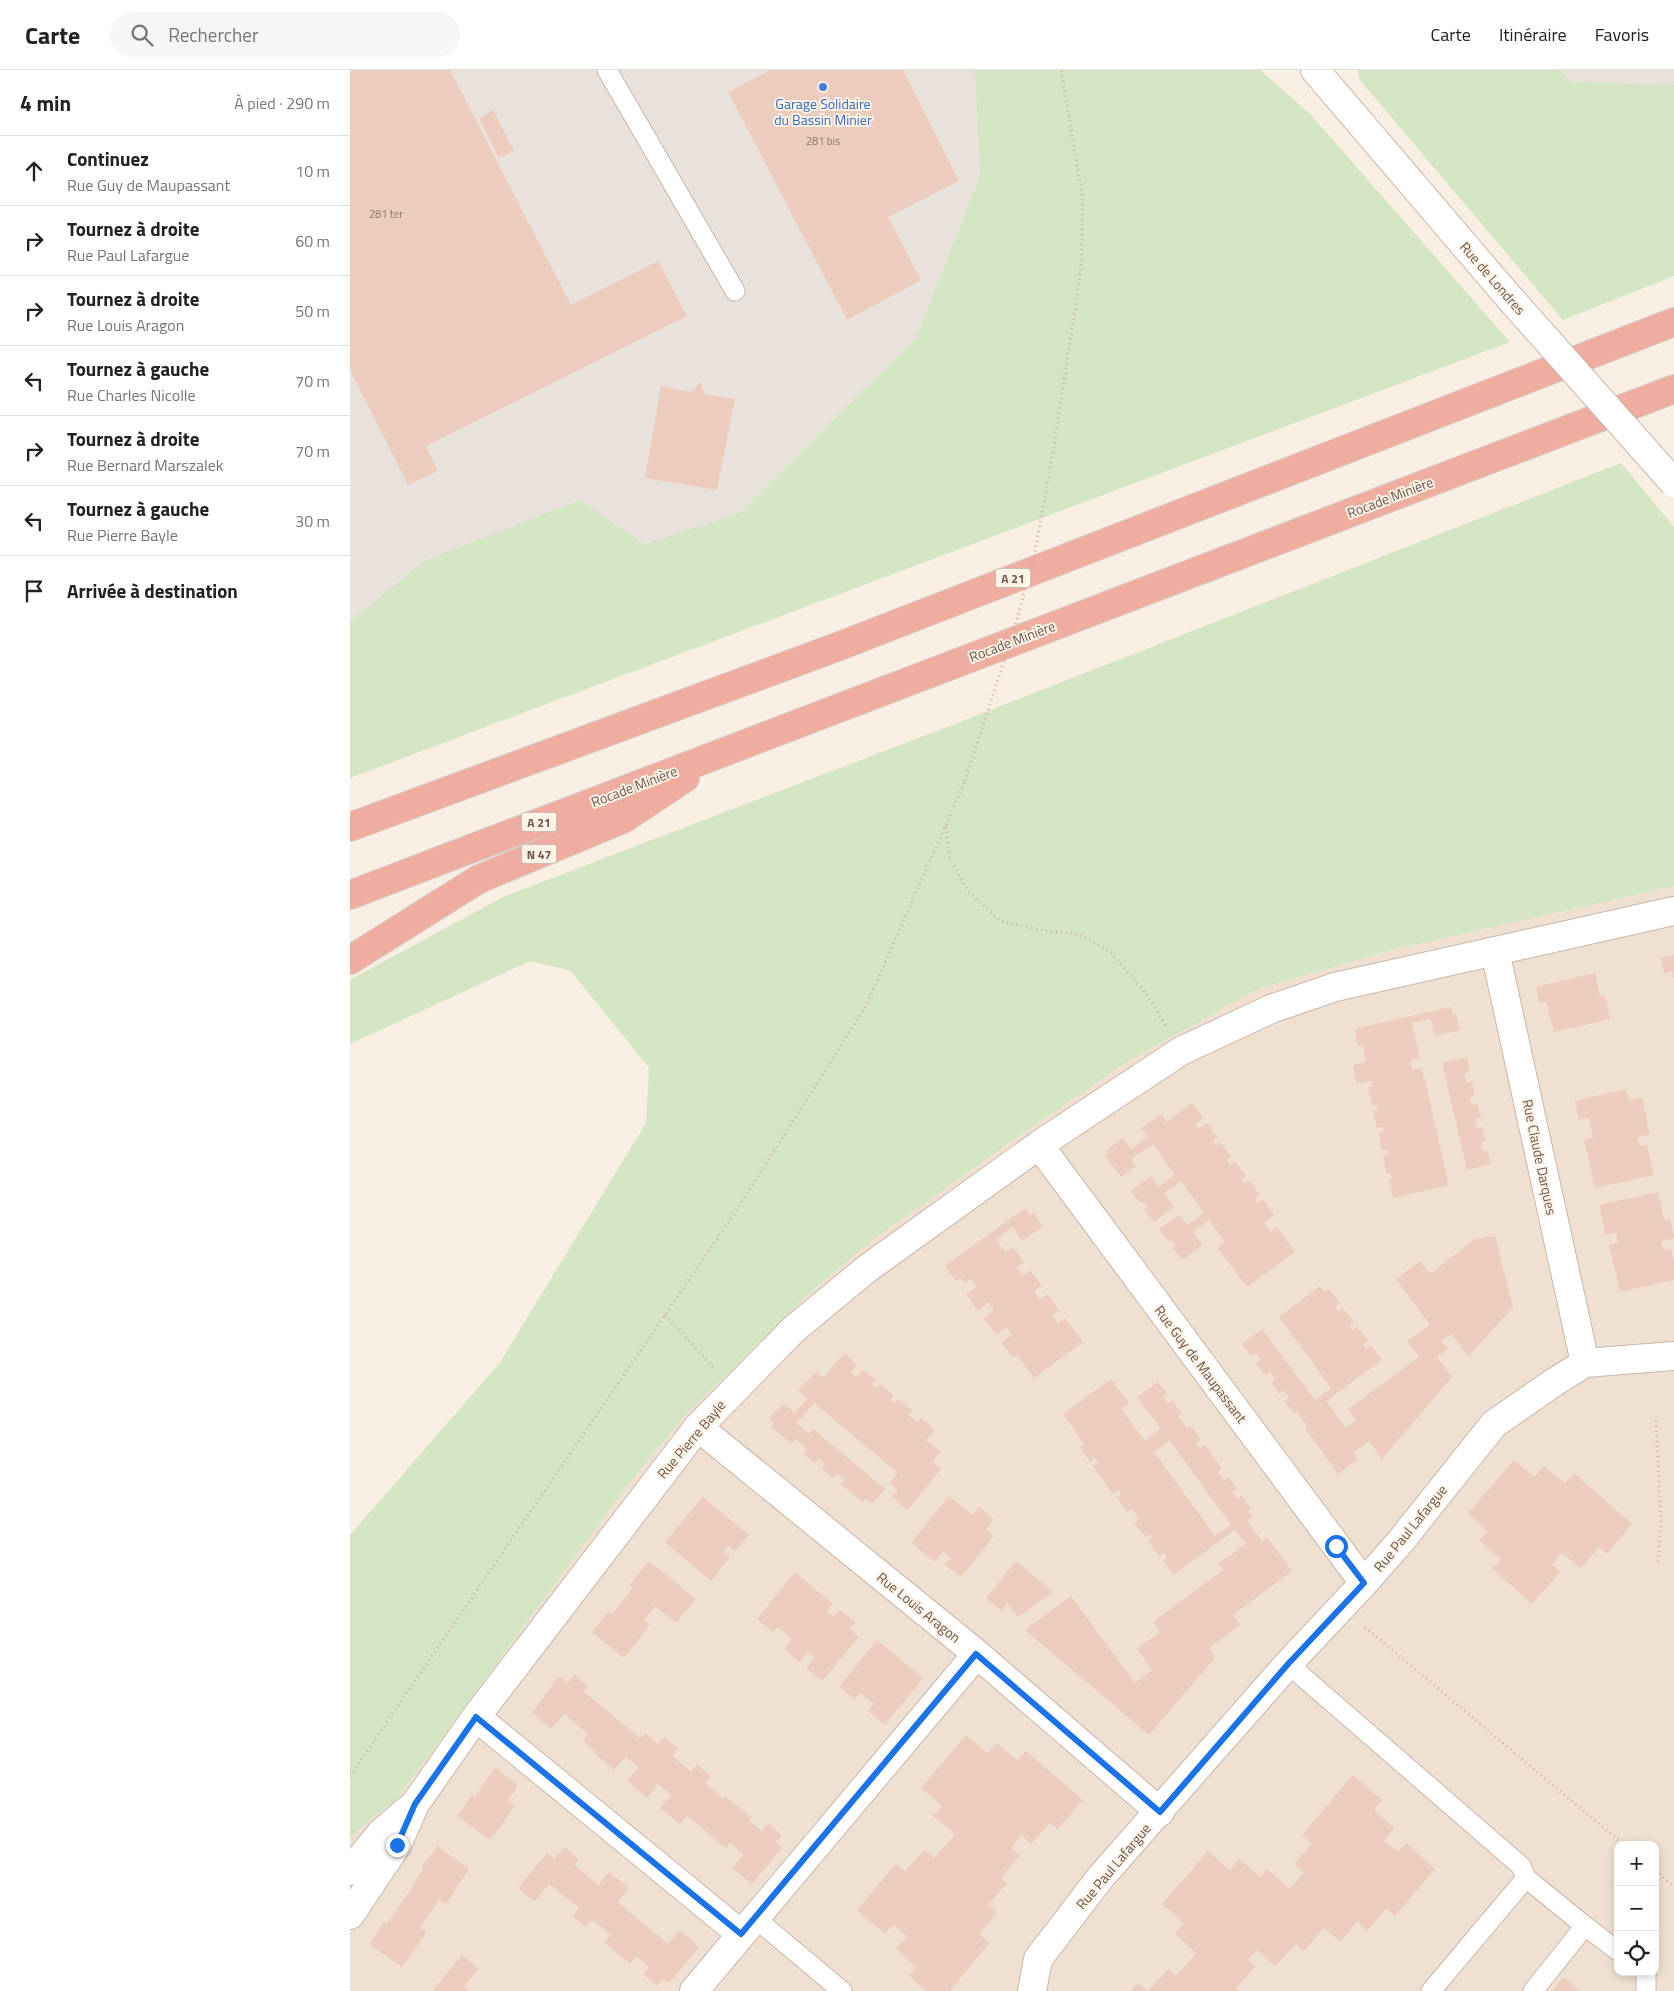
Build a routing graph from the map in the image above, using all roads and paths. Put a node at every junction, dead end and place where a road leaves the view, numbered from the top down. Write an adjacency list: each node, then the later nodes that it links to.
1 (607, 70): 4 (lane)
2 (1061, 70): 10 (path, bridge)
3 (1315, 70): 7 (street, Rue de Londres, bridge)
4 (735, 291)
5 (1674, 322): 9 (highway, A 21)
6 (1674, 389): 8 (highway, Rocade Minière / A 21)
7 (1674, 483)
8 (728, 750): 11 (highway, Rocade Minière / A 21); 14 (highway, N 47)
9 (350, 827)
10 (946, 827): 15 (path); 17 (path)
11 (350, 895)
12 (1674, 911): 13 (street, Rue Pierre Bayle)
13 (1495, 951): 15 (street, Rue Pierre Bayle); 19 (street, Rue Claude Darques)
14 (350, 960)
15 (1181, 1051): 16 (street, Rue Pierre Bayle)
16 (1039, 1145): 20 (street, Rue Pierre Bayle); 24 (street, Rue Guy de Maupassant)
17 (665, 1315): 20 (path); 29 (path)
18 (1674, 1356): 19 (street, Rue Paul Lafargue)
19 (1584, 1364): 24 (street, Rue Paul Lafargue)
20 (735, 1389): 22 (street, Rue Pierre Bayle)
21 (1656, 1421): 23 (path)
22 (698, 1427): 26 (street, Rue Louis Aragon); 28 (street, Rue Pierre Bayle)
23 (1658, 1564)
24 (1364, 1583): 25 (street, Rue Paul Lafargue)
25 (1341, 1608): 27 (street, Rue Paul Lafargue); 32 (path)
26 (976, 1654): 31 (street, Rue Louis Aragon); 38 (street)
27 (1288, 1664): 31 (street, Rue Paul Lafargue); 35 (lane)
28 (476, 1717): 30 (street, Rue Pierre Bayle); 38 (street)
29 (350, 1776)
30 (415, 1804): 33 (street, Rue Pierre Bayle); 37 (street, Rue Pierre Bayle)
31 (1160, 1812): 44 (street, Rue Paul Lafargue)
32 (1619, 1841)
33 (350, 1871)
34 (1659, 1874): 36 (path)
35 (1526, 1878): 39 (lane); 45 (lane)
36 (1674, 1887)
37 (350, 1916)
38 (748, 1926): 42 (street); 43 (lane)
39 (1585, 1926): 40 (lane); 46 (lane)
40 (1614, 1948)
41 (1646, 1976): 47 (lane)
42 (694, 1991)
43 (842, 1991)
44 (1032, 1991)
45 (1431, 1991)
46 (1533, 1991)
47 (1646, 1991)

